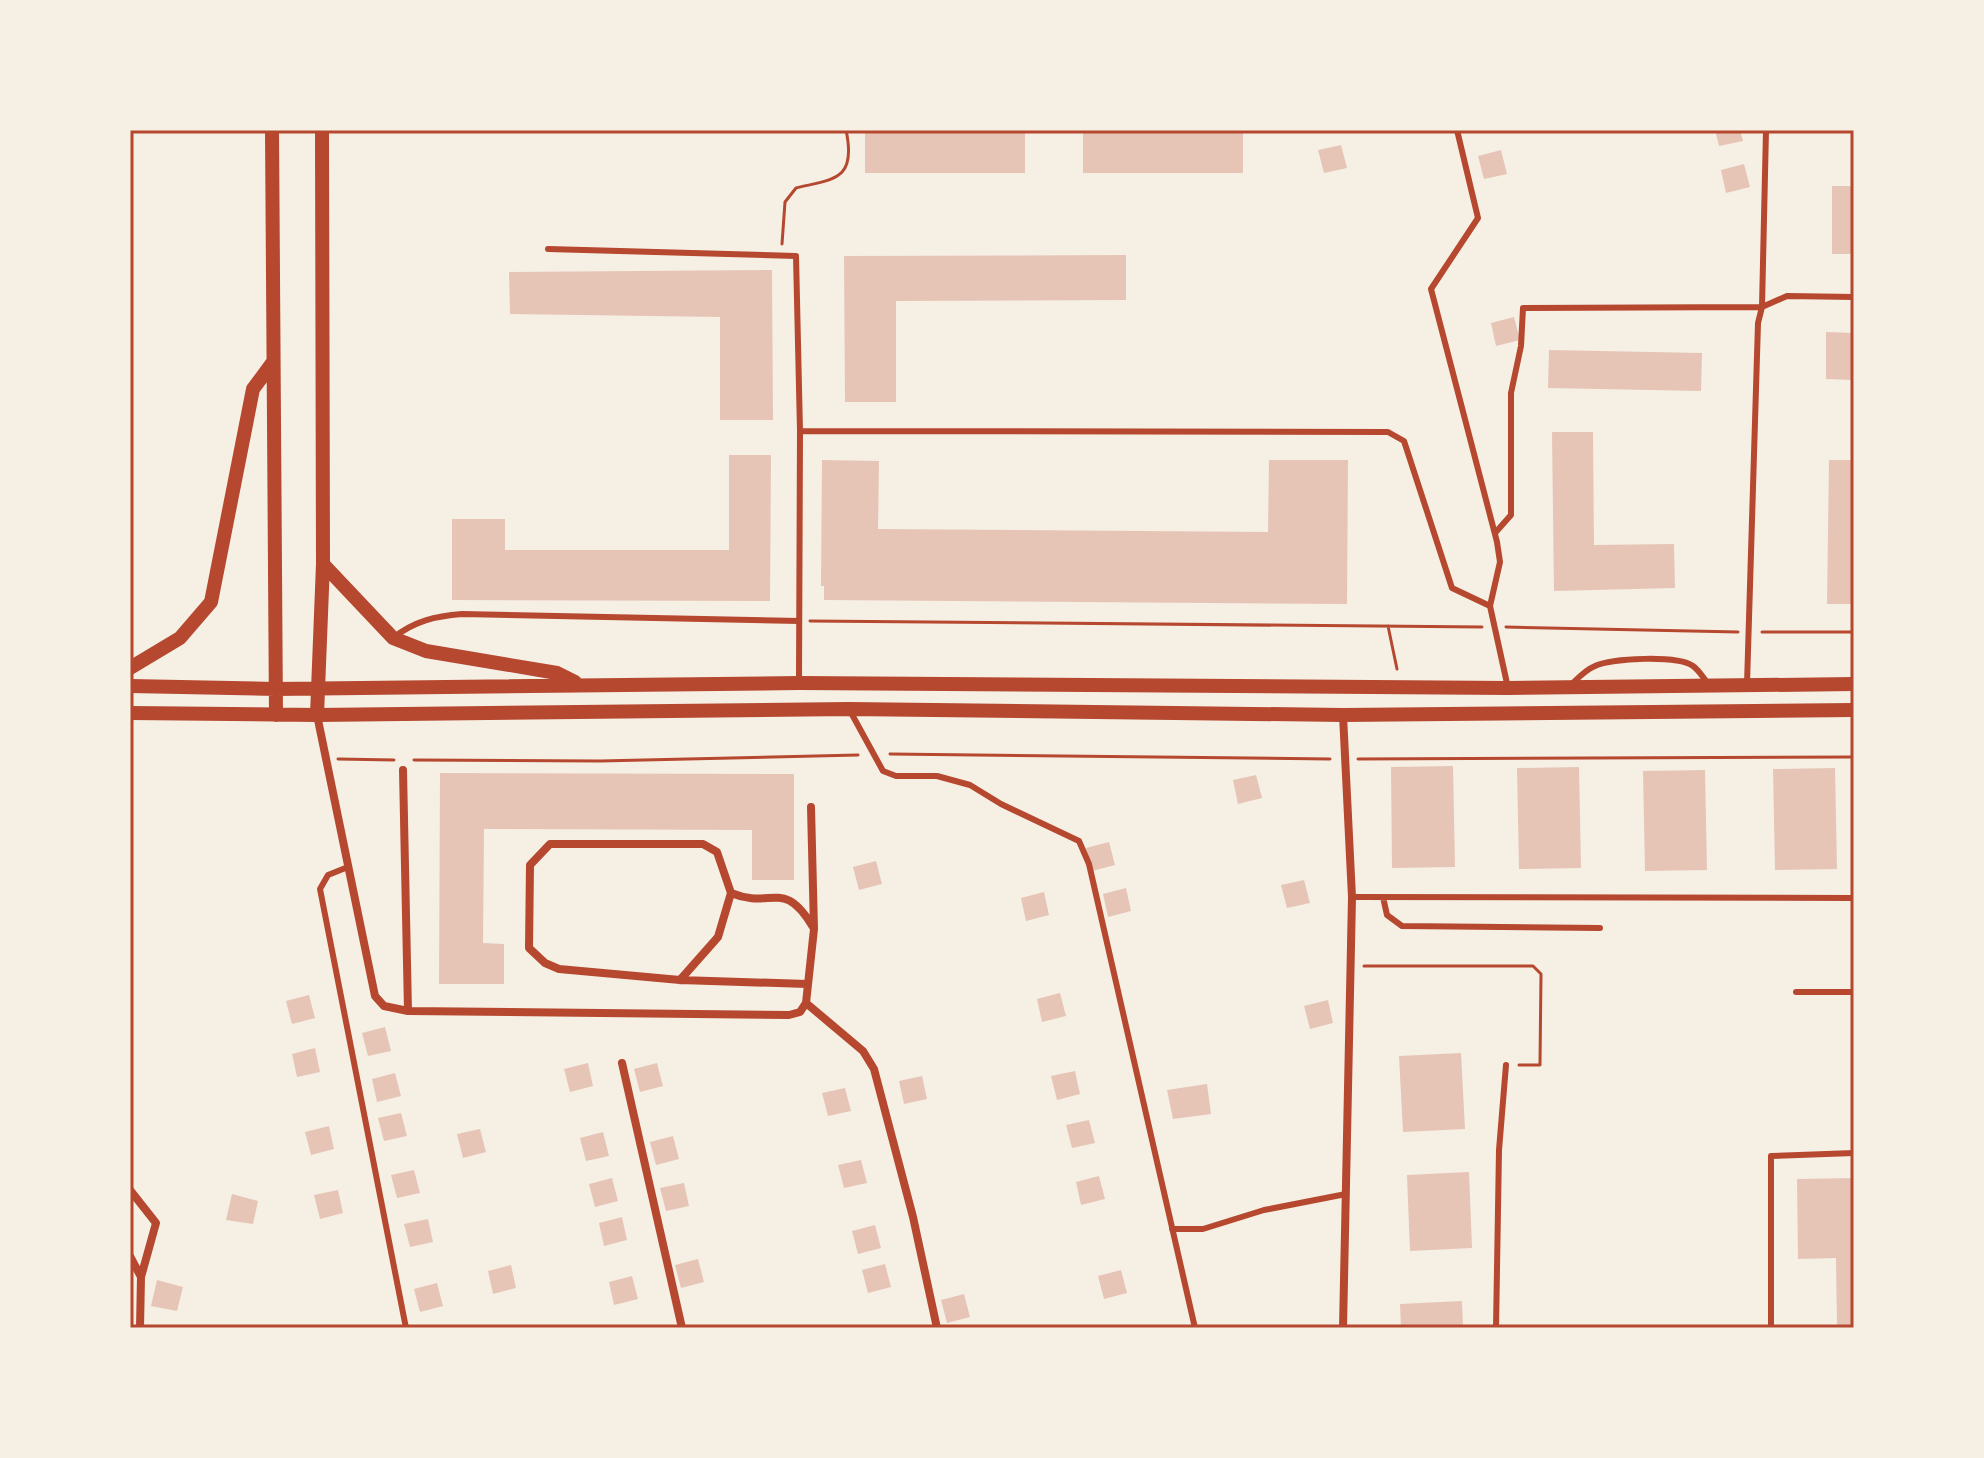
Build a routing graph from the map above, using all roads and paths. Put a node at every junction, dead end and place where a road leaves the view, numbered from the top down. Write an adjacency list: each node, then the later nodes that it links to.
1 (272, 130): 10 (street)
2 (322, 130): 13 (street)
3 (846, 130): 7 (path)
4 (1457, 130): 12 (lane)
5 (1766, 130): 9 (lane)
6 (548, 249): 7 (lane)
7 (782, 256): 11 (lane)
8 (1854, 297): 9 (lane)
9 (1762, 307): 12 (lane); 18 (lane)
10 (273, 361): 21 (street); 32 (street)
11 (800, 431): 14 (lane); 15 (lane)
12 (1495, 533): 14 (lane)
13 (323, 564): 20 (street); 33 (street)
14 (1490, 606): 17 (lane)
15 (799, 621): 16 (path); 20 (lane); 22 (lane)
16 (1388, 626): 17 (path); 29 (path)
17 (1494, 627): 18 (path); 31 (lane)
18 (1749, 632): 19 (path); 27 (lane)
19 (1854, 632)
20 (393, 638): 23 (street)
21 (130, 668)
22 (799, 683): 23 (street); 29 (street)
23 (579, 684): 33 (street)
24 (1810, 684): 25 (street); 27 (street); 35 (street)
25 (1854, 684)
26 (1709, 685): 27 (street); 30 (street); 30 (lane)
27 (1747, 685)
28 (130, 686): 32 (street)
29 (1401, 687): 31 (street)
30 (1569, 687): 31 (street)
31 (1508, 688)
32 (276, 689): 33 (street); 38 (street)
33 (318, 689): 39 (street)
34 (849, 709): 39 (street); 40 (street); 41 (lane)
35 (1810, 710): 36 (street); 40 (street)
36 (1854, 710)
37 (130, 713): 38 (street)
38 (276, 715): 39 (street)
39 (317, 715): 43 (street)
40 (1343, 715): 44 (street)
41 (872, 754): 43 (path); 44 (path); 66 (lane)
42 (1854, 757): 44 (path)
43 (327, 759): 47 (street)
44 (1345, 760): 49 (street)
45 (403, 770): 60 (street)
46 (811, 807): 53 (street)
47 (348, 867): 60 (street); 70 (lane)
48 (731, 893): 53 (street); 55 (street); 55 (street)
49 (1352, 897): 50 (lane); 54 (street)
50 (1383, 897): 51 (lane); 52 (lane)
51 (1854, 898)
52 (1600, 928)
53 (814, 929): 56 (street)
54 (1352, 966): 62 (path); 65 (street)
55 (680, 980): 56 (street)
56 (807, 984): 59 (street)
57 (1796, 992): 58 (lane)
58 (1854, 992)
59 (806, 1003): 60 (street); 72 (street)
60 (408, 1011)
61 (622, 1063): 71 (street)
62 (1506, 1065): 75 (lane)
63 (1854, 1153): 76 (lane)
64 (130, 1190): 68 (street)
65 (1346, 1194): 66 (lane); 74 (street)
66 (1172, 1229): 73 (lane)
67 (130, 1256): 68 (street)
68 (141, 1277): 69 (street)
69 (140, 1328)
70 (406, 1328)
71 (682, 1328)
72 (937, 1328)
73 (1195, 1328)
74 (1343, 1328)
75 (1496, 1328)
76 (1771, 1328)

